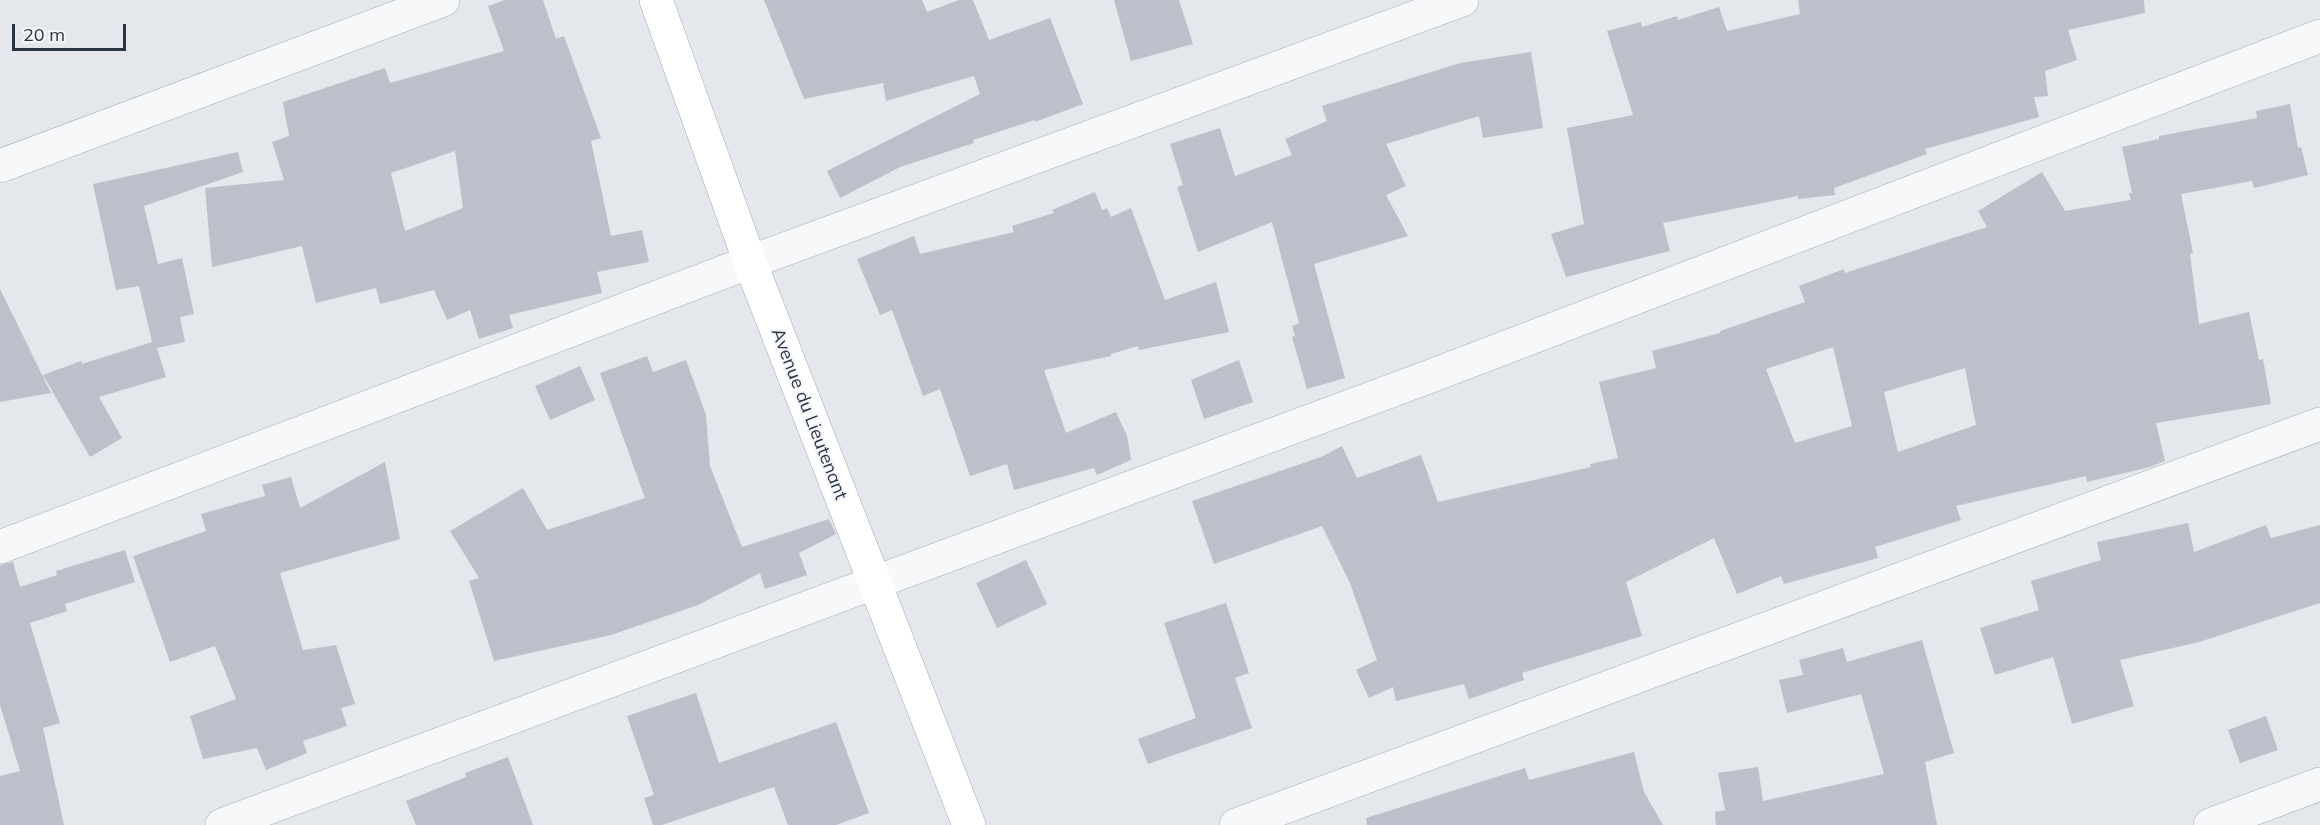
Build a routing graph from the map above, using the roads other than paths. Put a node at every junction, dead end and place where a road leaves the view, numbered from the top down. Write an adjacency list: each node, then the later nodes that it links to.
1 (443, 0): 5 (street)
2 (656, 0): 6 (main road, Avenue du Lieutenant)
3 (1462, 0): 6 (street)
4 (2320, 36): 9 (street)
5 (0, 166)
6 (750, 262): 8 (street); 9 (main road, Avenue du Lieutenant)
7 (2320, 424): 13 (street)
8 (0, 547)
9 (875, 583): 11 (street); 12 (main road, Avenue du Lieutenant)
10 (2320, 784): 14 (street)
11 (222, 825)
12 (969, 825)
13 (1236, 825)
14 (2210, 825)

